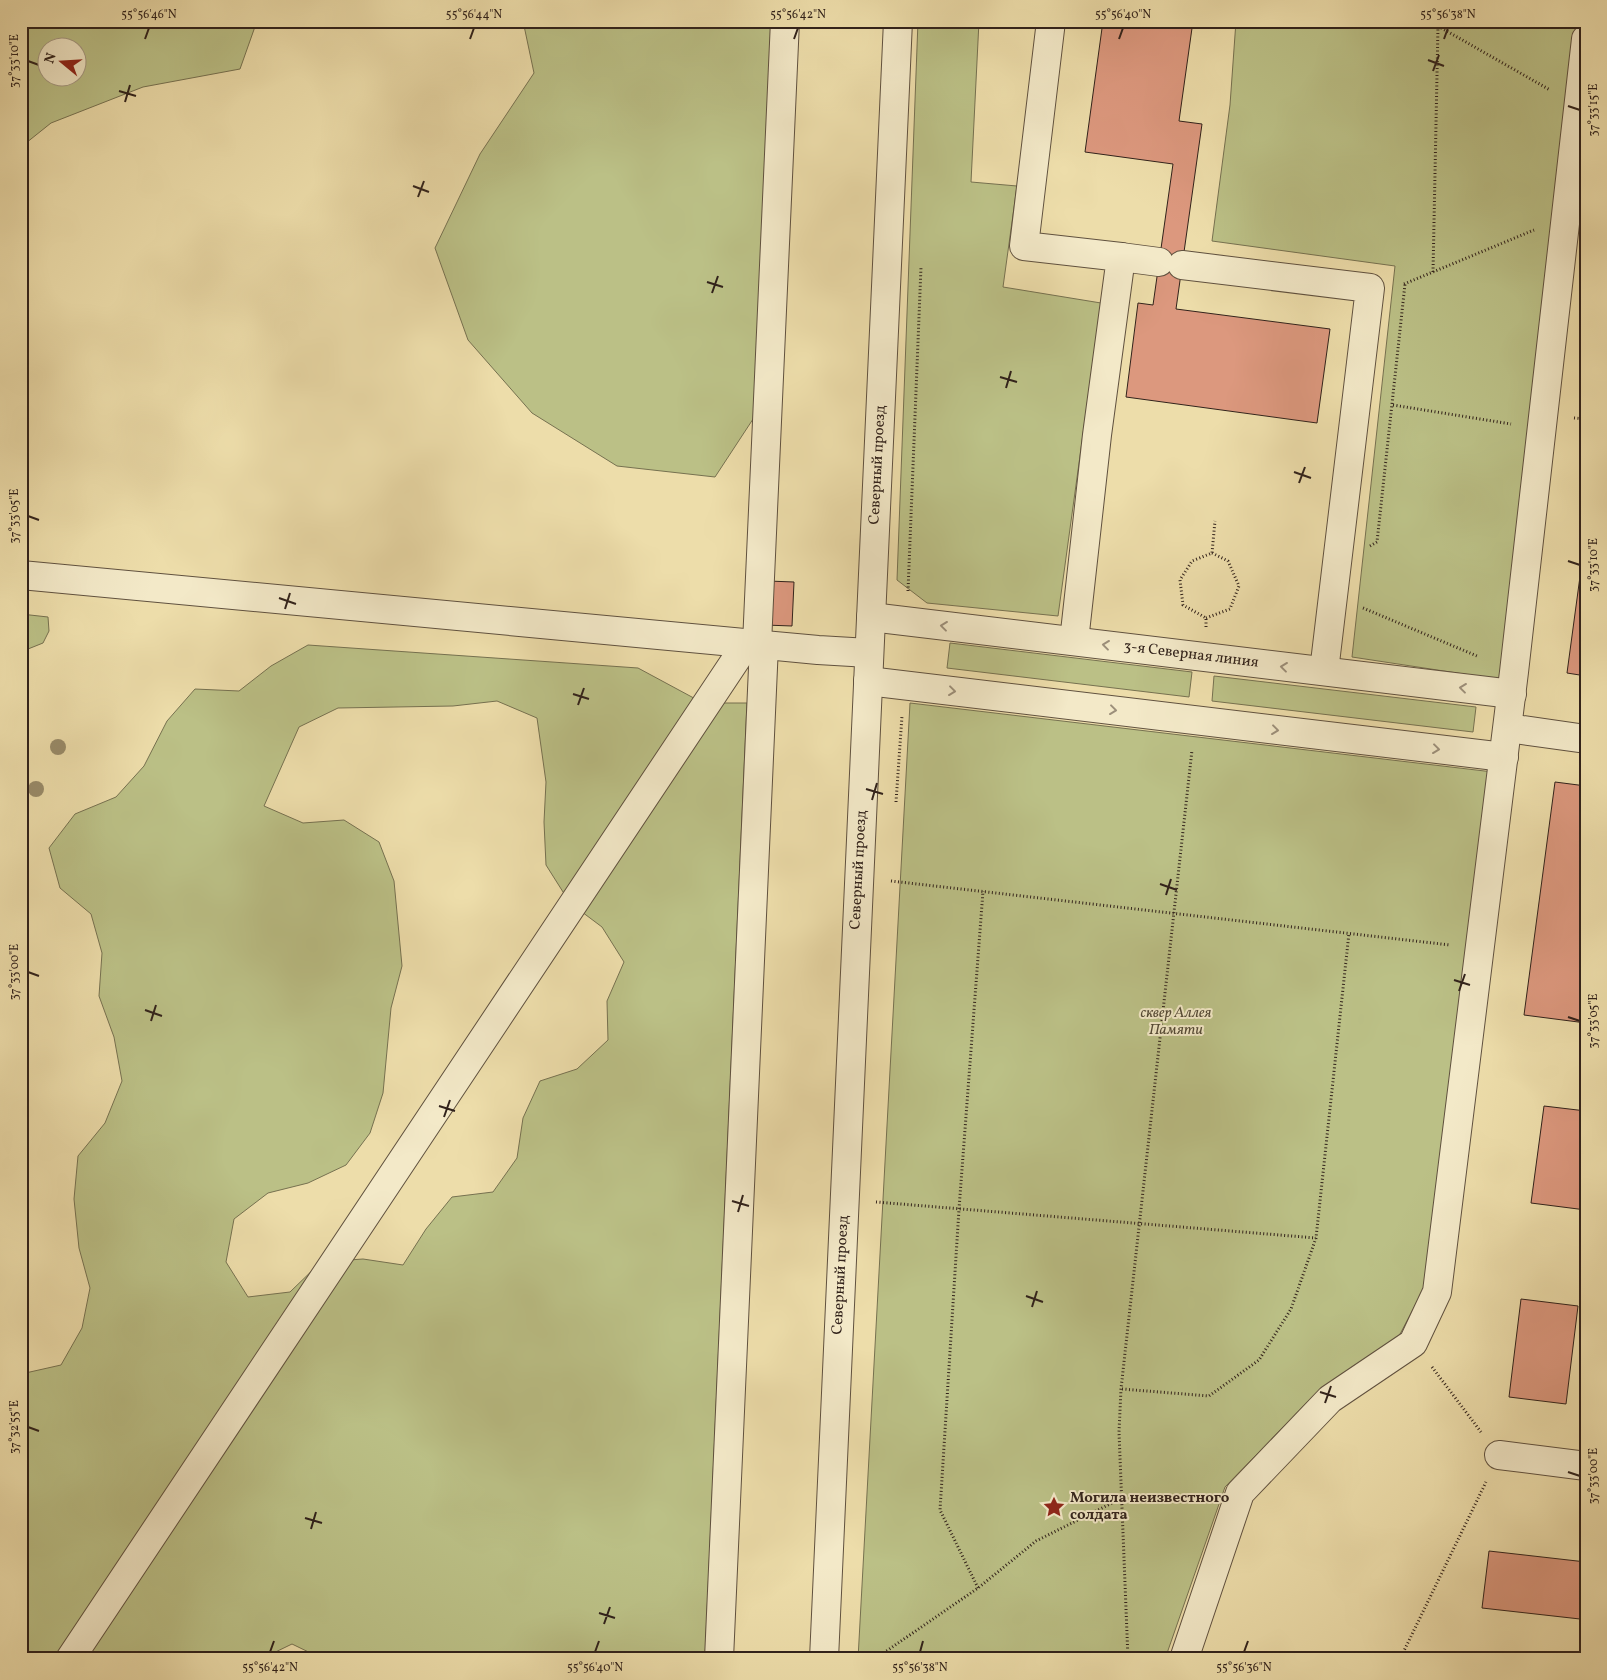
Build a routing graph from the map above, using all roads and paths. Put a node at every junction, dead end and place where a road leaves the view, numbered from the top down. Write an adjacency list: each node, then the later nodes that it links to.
1 (785, 21): 25 (street)
2 (898, 21): 21 (street, Северный проезд)
3 (1051, 21): 9 (street)
4 (1429, 21): 5 (path)
5 (1438, 26): 7 (path); 11 (path)
6 (1586, 39): 7 (street)
7 (1578, 108): 8 (street)
8 (1573, 205): 11 (path); 15 (street)
9 (1120, 257): 13 (street); 24 (street)
10 (921, 258): 23 (path)
11 (1433, 272): 12 (path)
12 (1405, 284): 13 (path); 14 (path)
13 (1369, 301): 18 (street)
14 (1393, 405): 15 (path); 18 (path)
15 (1542, 428): 30 (street)
16 (1215, 521): 17 (path)
17 (1212, 553): 22 (path); 22 (path)
18 (1337, 563): 20 (street)
19 (21, 575): 25 (street)
20 (1333, 595): 28 (street); 30 (path)
21 (871, 617): 23 (street, 3-я Северная линия); 26 (street, Северный проезд)
22 (1206, 618): 27 (path)
23 (907, 621): 24 (street, 3-я Северная линия, one-way to 23)
24 (1074, 641): 27 (street, 3-я Северная линия, one-way to 24)
25 (756, 644): 26 (street); 50 (street); 51 (street)
26 (869, 653): 29 (street, Северный проезд)
27 (1203, 657): 28 (street, 3-я Северная линия, one-way to 27)
28 (1324, 671): 30 (street, 3-я Северная линия, one-way to 28)
29 (868, 681): 31 (street, one-way to 31); 52 (street, Северный проезд)
30 (1513, 683): 32 (street)
31 (1196, 720): 34 (street, one-way to 34); 37 (path)
32 (1508, 728): 33 (street); 34 (street)
33 (1586, 739)
34 (1504, 757): 39 (street)
35 (892, 881): 36 (path)
36 (983, 891): 37 (path); 41 (path)
37 (1174, 913): 38 (path); 42 (path)
38 (1349, 933): 39 (path); 43 (path)
39 (1480, 948): 44 (street)
40 (872, 1202): 41 (path)
41 (959, 1209): 42 (path); 49 (path)
42 (1140, 1224): 43 (path); 45 (path)
43 (1316, 1238): 45 (path)
44 (1414, 1343): 46 (path); 55 (street)
45 (1122, 1389): 48 (path)
46 (1499, 1455): 47 (street); 56 (path)
47 (1586, 1466)
48 (1122, 1498): 49 (path); 54 (path)
49 (978, 1588): 53 (path)
50 (70, 1659)
51 (719, 1659)
52 (824, 1659)
53 (874, 1659)
54 (1128, 1659)
55 (1184, 1659)
56 (1400, 1659)

